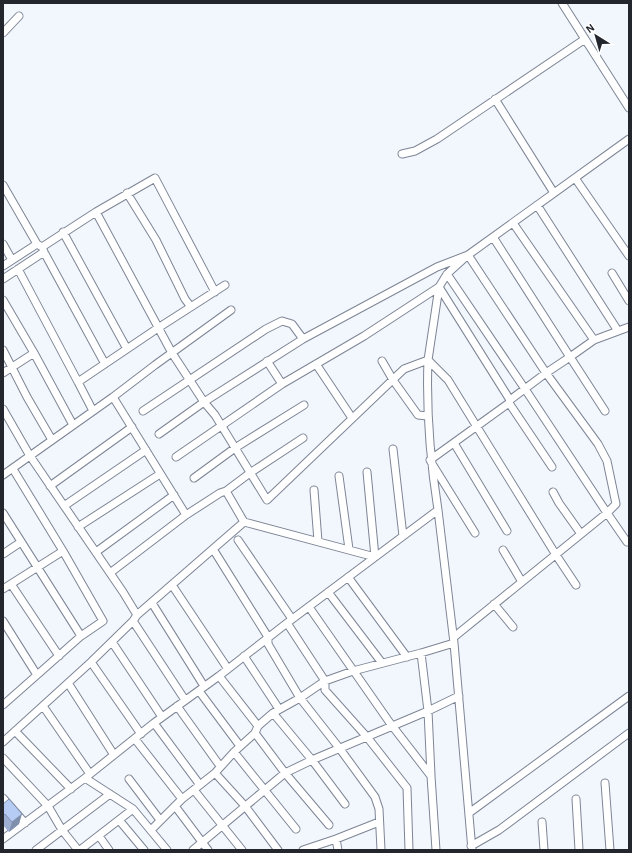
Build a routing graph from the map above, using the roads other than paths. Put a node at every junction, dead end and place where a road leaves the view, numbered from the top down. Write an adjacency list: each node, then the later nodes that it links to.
1 (562, 3): 4 (street)
2 (19, 16): 3 (street)
3 (3, 34)
4 (585, 39): 5 (street); 6 (street)
5 (495, 99): 8 (street); 12 (street)
6 (629, 108)
7 (629, 139): 9 (street)
8 (402, 154)
9 (575, 178): 12 (street); 21 (street)
10 (3, 185): 19 (street)
11 (127, 193): 14 (street); 30 (street); 33 (street)
12 (554, 193): 13 (street)
13 (537, 205): 15 (street); 37 (street)
14 (96, 212): 16 (street); 36 (street)
15 (513, 223): 17 (street); 39 (street)
16 (63, 232): 19 (street); 40 (street)
17 (493, 237): 20 (street); 44 (street)
18 (3, 244): 22 (street)
19 (41, 248): 22 (street); 24 (street); 48 (street)
20 (468, 255): 26 (street); 38 (street); 51 (street)
21 (629, 256)
22 (12, 260): 23 (street)
23 (3, 266)
24 (18, 269): 27 (street); 55 (street)
25 (612, 273): 32 (street)
26 (447, 274): 29 (street); 57 (street)
27 (3, 279)
28 (225, 285): 30 (street)
29 (439, 287): 45 (street); 49 (street); 59 (street)
30 (215, 292): 33 (street)
31 (3, 300): 42 (street)
32 (629, 301)
33 (191, 307): 36 (street)
34 (231, 310): 43 (street)
35 (629, 327): 37 (street)
36 (158, 328): 40 (street); 43 (street)
37 (618, 331): 39 (street)
38 (303, 339): 46 (street); 53 (street)
39 (594, 340): 44 (street)
40 (127, 349): 48 (street)
41 (3, 350): 50 (street)
42 (34, 353): 50 (street); 68 (street)
43 (172, 353): 53 (street); 58 (street)
44 (570, 357): 51 (street); 65 (street)
45 (428, 360): 54 (street); 66 (street); 70 (street)
46 (267, 361): 56 (street); 60 (street)
47 (382, 361): 54 (street)
48 (105, 364): 55 (street)
49 (316, 364): 56 (street); 67 (street)
50 (12, 367): 52 (street); 74 (street)
51 (546, 372): 57 (street); 97 (street)
52 (3, 373)
53 (190, 379): 60 (street); 64 (street)
54 (393, 380): 66 (street); 67 (street)
55 (78, 382): 63 (street)
56 (282, 384): 69 (street)
57 (525, 389): 59 (street); 97 (street)
58 (113, 397): 63 (street); 71 (street)
59 (509, 401): 70 (street); 82 (street)
60 (204, 402): 69 (street); 72 (street)
61 (304, 405): 76 (street)
62 (3, 409): 79 (street)
63 (93, 411): 68 (street)
64 (143, 411)
65 (605, 411)
66 (427, 416): 81 (street)
67 (352, 418): 84 (street)
68 (73, 424): 74 (street)
69 (220, 426): 76 (street); 80 (street)
70 (477, 426): 75 (street); 116 (street)
71 (132, 427): 78 (street); 90 (street)
72 (159, 434)
73 (303, 438): 84 (street)
74 (52, 440): 79 (street)
75 (454, 443): 81 (street); 102 (street)
76 (235, 448): 84 (street); 89 (street)
77 (393, 449): 105 (street)
78 (146, 450): 86 (street); 95 (street)
79 (30, 456): 83 (street); 90 (street)
80 (176, 457)
81 (430, 460): 96 (street); 103 (street)
82 (552, 466)
83 (12, 469): 87 (street); 113 (street)
84 (250, 472): 92 (street)
85 (367, 472): 117 (street)
86 (160, 474): 94 (street); 101 (street)
87 (3, 475)
88 (339, 476): 111 (street)
89 (194, 478)
90 (50, 486): 95 (street)
91 (314, 490): 107 (street)
92 (226, 491): 99 (street); 100 (street)
93 (554, 492): 104 (street)
94 (174, 495): 99 (street); 114 (street)
95 (64, 506): 101 (street)
96 (438, 510): 105 (street); 136 (street)
97 (607, 513): 104 (street); 109 (street)
98 (4, 515): 108 (street)
99 (186, 515): 119 (street)
100 (244, 522): 107 (street); 110 (street)
101 (78, 527): 114 (street)
102 (507, 531)
103 (475, 533)
104 (581, 534): 116 (street)
105 (403, 536): 117 (street)
106 (238, 540): 132 (street)
107 (318, 541): 111 (street)
108 (21, 542): 115 (street); 118 (street)
109 (627, 542)
110 (213, 549): 123 (street); 135 (street)
111 (349, 549): 117 (street)
112 (503, 550): 121 (street)
113 (63, 551): 118 (street); 134 (street)
114 (96, 552): 119 (street)
115 (3, 554)
116 (556, 555): 121 (street); 124 (street)
117 (375, 556): 120 (street)
118 (38, 567): 122 (street); 134 (street)
119 (110, 573): 130 (street)
120 (348, 577): 126 (street); 141 (street)
121 (522, 582): 128 (street)
122 (11, 584): 125 (street); 139 (street)
123 (172, 585): 127 (street); 144 (street)
124 (576, 585)
125 (3, 589)
126 (328, 592): 129 (street); 143 (street)
127 (152, 603): 130 (street); 150 (street)
128 (494, 604): 133 (street); 136 (street)
129 (309, 607): 132 (street); 145 (street)
130 (135, 618): 137 (street); 154 (street)
131 (3, 621): 146 (street)
132 (290, 621): 135 (street); 148 (street)
133 (513, 627)
134 (81, 636): 139 (street)
135 (268, 637): 140 (street); 153 (street)
136 (454, 640): 138 (street); 151 (street)
137 (112, 642): 142 (street); 160 (street)
138 (421, 654): 141 (street); 159 (street)
139 (59, 656): 146 (street)
140 (244, 656): 144 (street); 158 (street)
141 (407, 657): 143 (street)
142 (91, 662): 149 (street); 166 (street)
143 (382, 663): 145 (street)
144 (228, 669): 147 (street)
145 (353, 671): 148 (street); 162 (street)
146 (37, 675): 155 (street)
147 (219, 676): 150 (street); 163 (street)
148 (325, 681): 153 (street); 167 (street)
149 (68, 683): 156 (street); 172 (street)
150 (202, 688): 154 (street); 169 (street)
151 (460, 696): 159 (street); 194 (street)
152 (629, 696): 194 (street)
153 (300, 698): 158 (street); 170 (street)
154 (185, 700): 157 (street)
155 (3, 705)
156 (43, 706): 164 (street); 178 (street)
157 (177, 706): 160 (street); 175 (street)
158 (276, 711): 163 (street); 174 (street)
159 (428, 712): 162 (street); 179 (street)
160 (162, 717): 161 (street)
161 (154, 723): 166 (street); 182 (street)
162 (392, 726): 167 (street); 179 (street)
163 (256, 729): 169 (street); 177 (street)
164 (15, 731): 168 (street); 183 (street)
165 (629, 733): 209 (street)
166 (138, 736): 172 (street); 187 (street)
167 (367, 737): 170 (street); 222 (street)
168 (3, 742)
169 (240, 746): 171 (street)
170 (340, 748): 174 (street); 197 (street)
171 (234, 752): 175 (street); 184 (street)
172 (114, 755): 178 (street)
173 (3, 758): 190 (street)
174 (312, 760): 177 (street); 189 (street)
175 (220, 766): 176 (street)
176 (216, 773): 182 (street); 192 (street)
177 (285, 773): 184 (street); 201 (street)
178 (88, 776): 183 (street); 185 (street)
179 (431, 776): 223 (street)
180 (129, 780): 196 (street)
181 (605, 783): 226 (street)
182 (197, 787): 187 (street); 200 (street)
183 (70, 789): 190 (street)
184 (265, 789): 192 (street); 202 (street)
185 (110, 794): 193 (street); 203 (street)
186 (3, 798): 199 (street)
187 (182, 799): 191 (street)
188 (576, 799): 225 (street)
189 (344, 804)
190 (48, 806): 199 (street); 203 (street)
191 (175, 806): 196 (street); 208 (street)
192 (245, 806): 200 (street); 218 (street)
193 (133, 809): 195 (street); 204 (street)
194 (469, 813): 209 (street)
195 (119, 820): 205 (street); 213 (street)
196 (160, 820): 204 (street)
197 (378, 822): 207 (street); 221 (street)
198 (542, 822): 224 (street)
199 (25, 823): 206 (street)
200 (222, 826): 208 (street); 217 (street)
201 (329, 826)
202 (296, 829)
203 (62, 830): 210 (street); 211 (street)
204 (151, 830): 214 (street)
205 (99, 836): 211 (street); 212 (street)
206 (3, 838)
207 (336, 839): 219 (street); 220 (street)
208 (202, 842): 215 (street); 216 (street)
209 (472, 848)
210 (36, 850)
211 (79, 850)
212 (109, 850)
213 (144, 850)
214 (167, 850)
215 (192, 850)
216 (208, 850)
217 (242, 850)
218 (277, 850)
219 (303, 850)
220 (338, 850)
221 (381, 850)
222 (409, 850)
223 (436, 850)
224 (544, 850)
225 (579, 850)
226 (610, 850)

